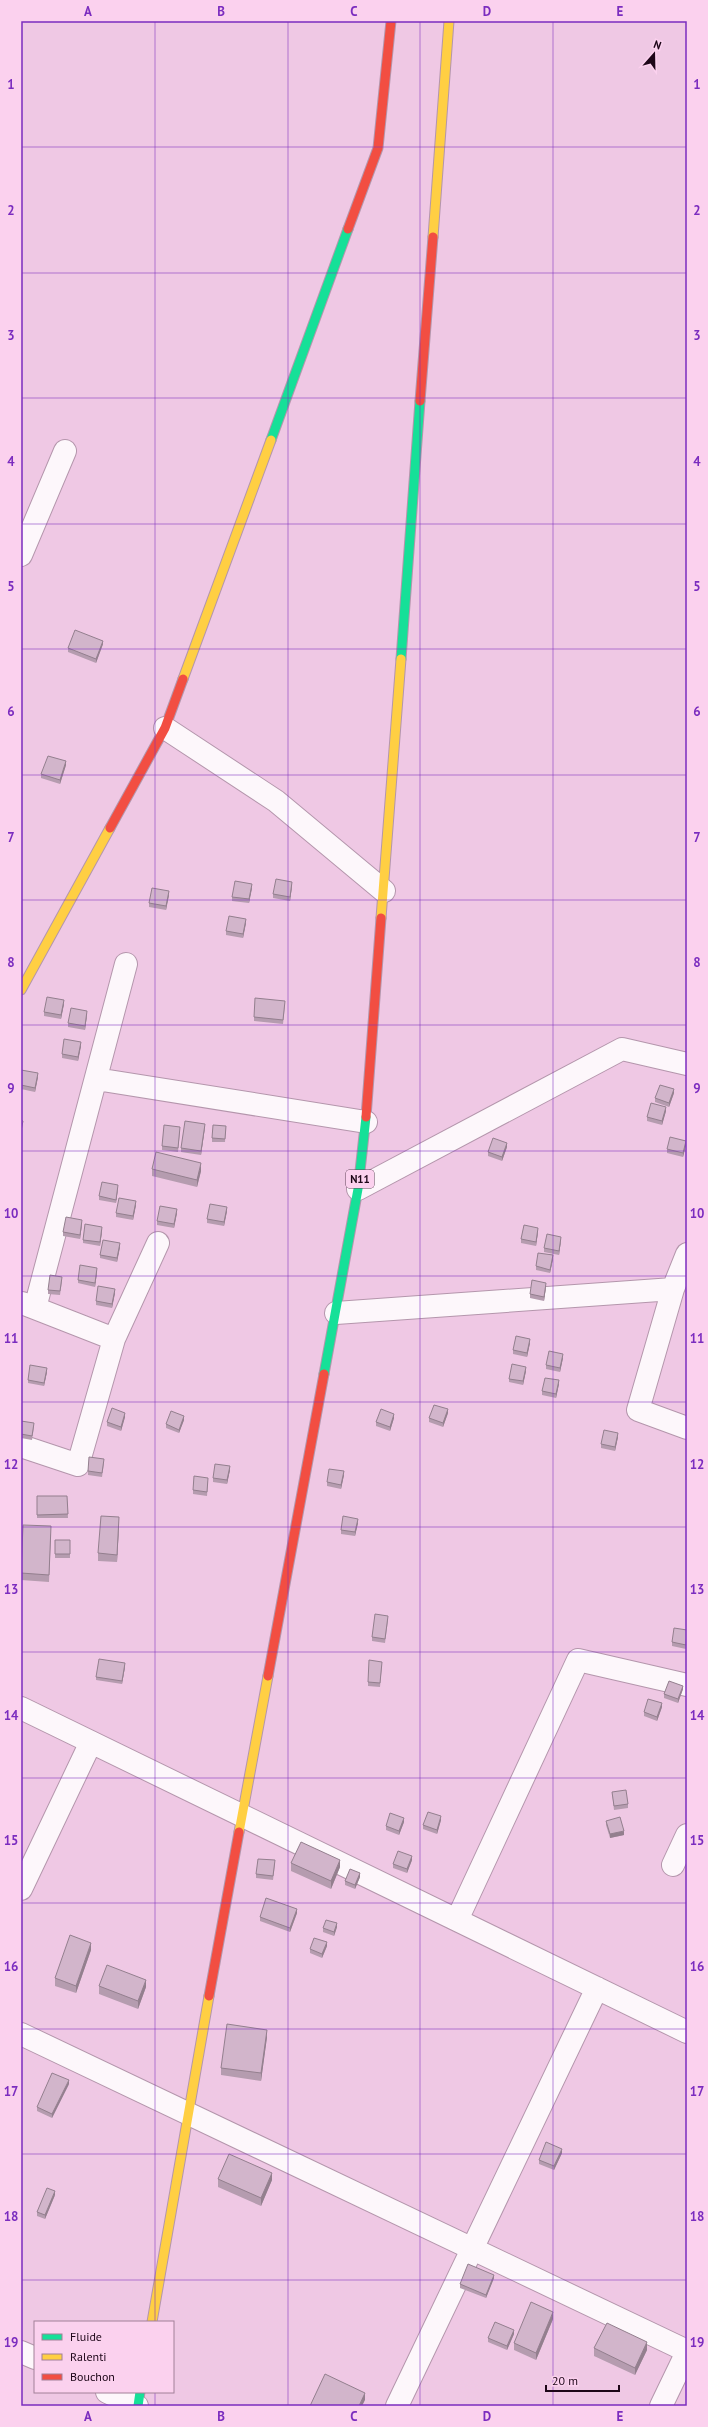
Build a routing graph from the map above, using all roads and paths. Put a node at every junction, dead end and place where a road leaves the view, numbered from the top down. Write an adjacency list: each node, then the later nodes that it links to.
1 (391, 21): 5 (main road)
2 (449, 21): 6 (main road, N11)
3 (65, 451): 4 (street)
4 (21, 555)
5 (165, 728): 6 (street); 8 (main road)
6 (384, 891): 11 (main road, N11)
7 (126, 964): 10 (street)
8 (21, 990)
9 (687, 1064): 12 (street)
10 (96, 1079): 11 (street); 16 (street)
11 (366, 1122): 12 (main road, N11)
12 (358, 1189): 17 (main road, N11)
13 (158, 1243): 18 (street)
14 (687, 1254): 15 (street)
15 (673, 1289): 17 (street); 19 (street)
16 (28, 1305): 18 (street)
17 (336, 1313): 24 (main road, N11)
18 (114, 1339): 20 (street)
19 (687, 1428)
20 (21, 1446)
21 (687, 1685): 28 (street)
22 (21, 1708): 23 (street)
23 (91, 1742): 24 (street); 27 (street)
24 (242, 1815): 28 (street); 32 (main road, N11)
25 (687, 1835): 26 (street)
26 (674, 1865)
27 (21, 1889)
28 (457, 1920): 29 (street)
29 (597, 1988): 30 (street); 33 (street)
30 (687, 2032)
31 (21, 2034): 32 (street)
32 (187, 2113): 33 (street); 34 (main road, N11)
33 (472, 2249): 36 (street); 41 (street)
34 (152, 2321)
35 (21, 2352): 37 (street)
36 (687, 2352): 42 (street)
37 (34, 2358)
38 (109, 2393): 40 (street)
39 (140, 2393): 40 (main road)
40 (137, 2406)
41 (397, 2406)
42 (661, 2406)

